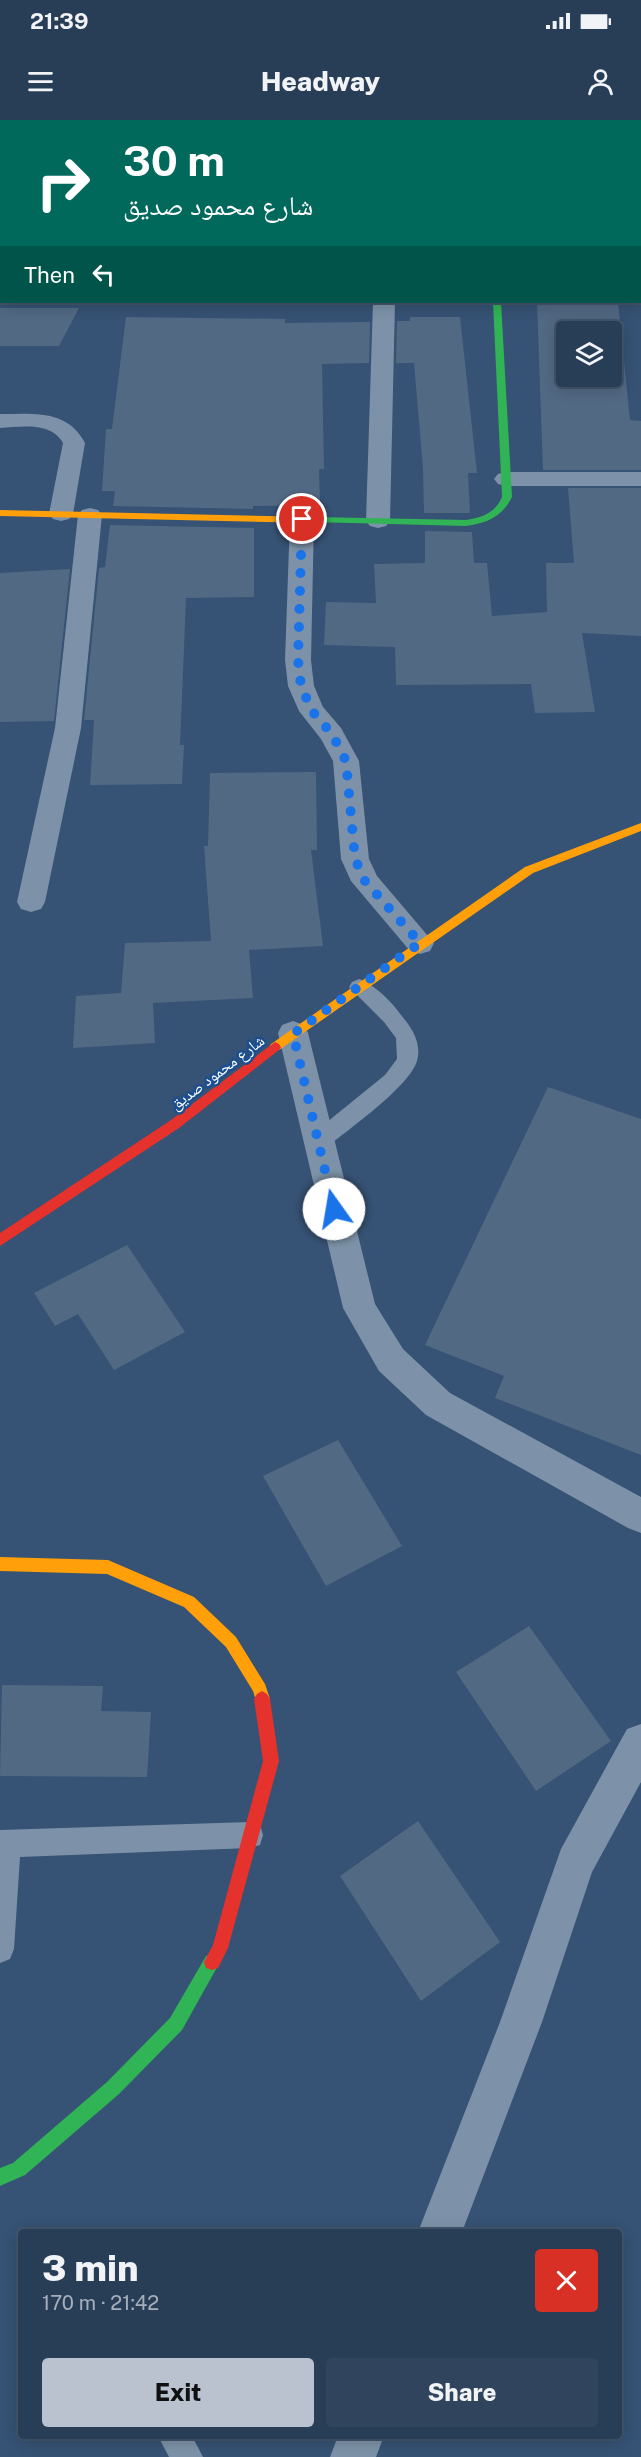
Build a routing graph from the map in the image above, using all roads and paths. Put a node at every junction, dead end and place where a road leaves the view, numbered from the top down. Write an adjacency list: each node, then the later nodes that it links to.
1 (384, 303): 10 (street)
2 (497, 303): 4 (street)
3 (0, 421): 7 (street)
4 (506, 479): 5 (street); 10 (street)
5 (641, 479)
6 (0, 513): 7 (street)
7 (61, 514): 8 (street)
8 (90, 515): 9 (street); 12 (street)
9 (302, 519): 10 (street); 13 (street)
10 (378, 521)
11 (641, 827): 13 (street, شارع محمود صديق)
12 (31, 902)
13 (420, 943): 14 (street, شارع محمود صديق)
14 (359, 987): 15 (street, شارع محمود صديق); 16 (lane)
15 (293, 1034): 16 (street); 17 (street, شارع محمود صديق)
16 (319, 1141): 18 (street)
17 (0, 1240)
18 (641, 1516)
19 (0, 1564): 21 (street)
20 (641, 1743): 25 (street)
21 (250, 1835): 22 (lane); 24 (street)
22 (4, 1844): 23 (lane)
23 (0, 1949)
24 (0, 2177)
25 (441, 2229)
26 (176, 2439): 28 (lane)
27 (360, 2439): 29 (street)
28 (187, 2457)
29 (353, 2457)

